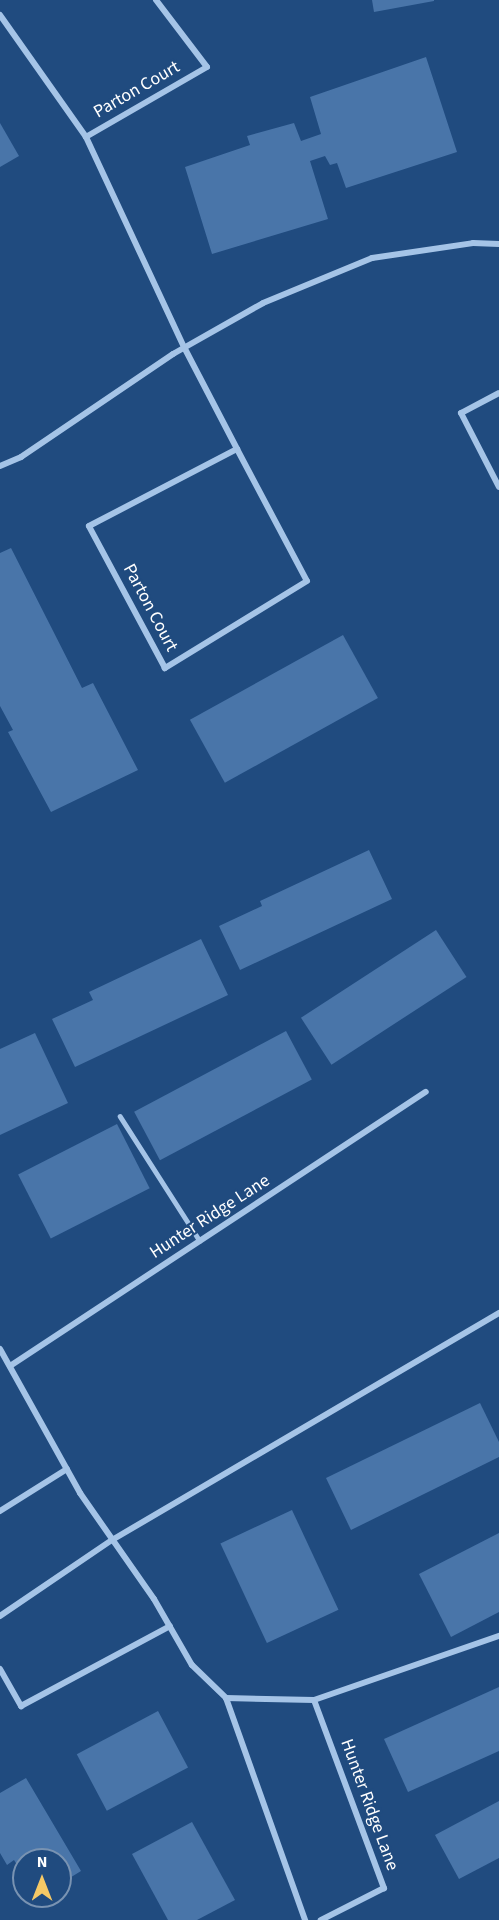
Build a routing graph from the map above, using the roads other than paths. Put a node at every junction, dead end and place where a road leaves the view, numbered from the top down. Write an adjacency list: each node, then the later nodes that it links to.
1 (156, 0): 3 (street, Parton Court)
2 (0, 15): 3 (street)
3 (86, 138): 5 (street, Parton Court)
4 (499, 243): 5 (street)
5 (184, 347): 7 (street, Parton Court); 8 (street)
6 (499, 393): 9 (street)
7 (237, 449): 7 (street, Parton Court)
8 (0, 466)
9 (499, 487)
10 (426, 1092): 12 (street, Hunter Ridge Lane)
11 (120, 1116): 12 (lane)
12 (200, 1241): 15 (street, Hunter Ridge Lane)
13 (499, 1313): 18 (street)
14 (0, 1349): 15 (street)
15 (10, 1366): 16 (street)
16 (67, 1469): 17 (street); 18 (street)
17 (0, 1511)
18 (112, 1539): 19 (street); 20 (street)
19 (0, 1616)
20 (170, 1626): 22 (street); 23 (street)
21 (499, 1636): 24 (street)
22 (0, 1669)
23 (226, 1698): 24 (street); 25 (street)
24 (314, 1700): 26 (street, Hunter Ridge Lane)
25 (305, 1920)
26 (321, 1920)

